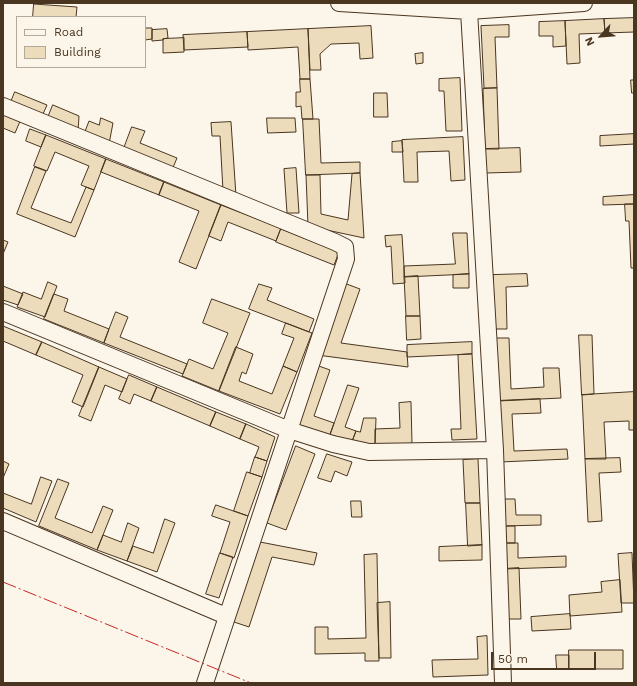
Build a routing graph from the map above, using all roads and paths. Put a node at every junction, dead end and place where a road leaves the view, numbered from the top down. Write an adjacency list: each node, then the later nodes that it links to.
1 (339, 3): 3 (street)
2 (584, 3): 3 (street)
3 (468, 11): 7 (street)
4 (3, 106): 6 (street)
5 (3, 312): 6 (street)
6 (289, 430): 7 (street); 9 (street)
7 (495, 450): 11 (street)
8 (3, 522): 9 (street)
9 (226, 616): 10 (street)
10 (205, 683)
11 (504, 683)

